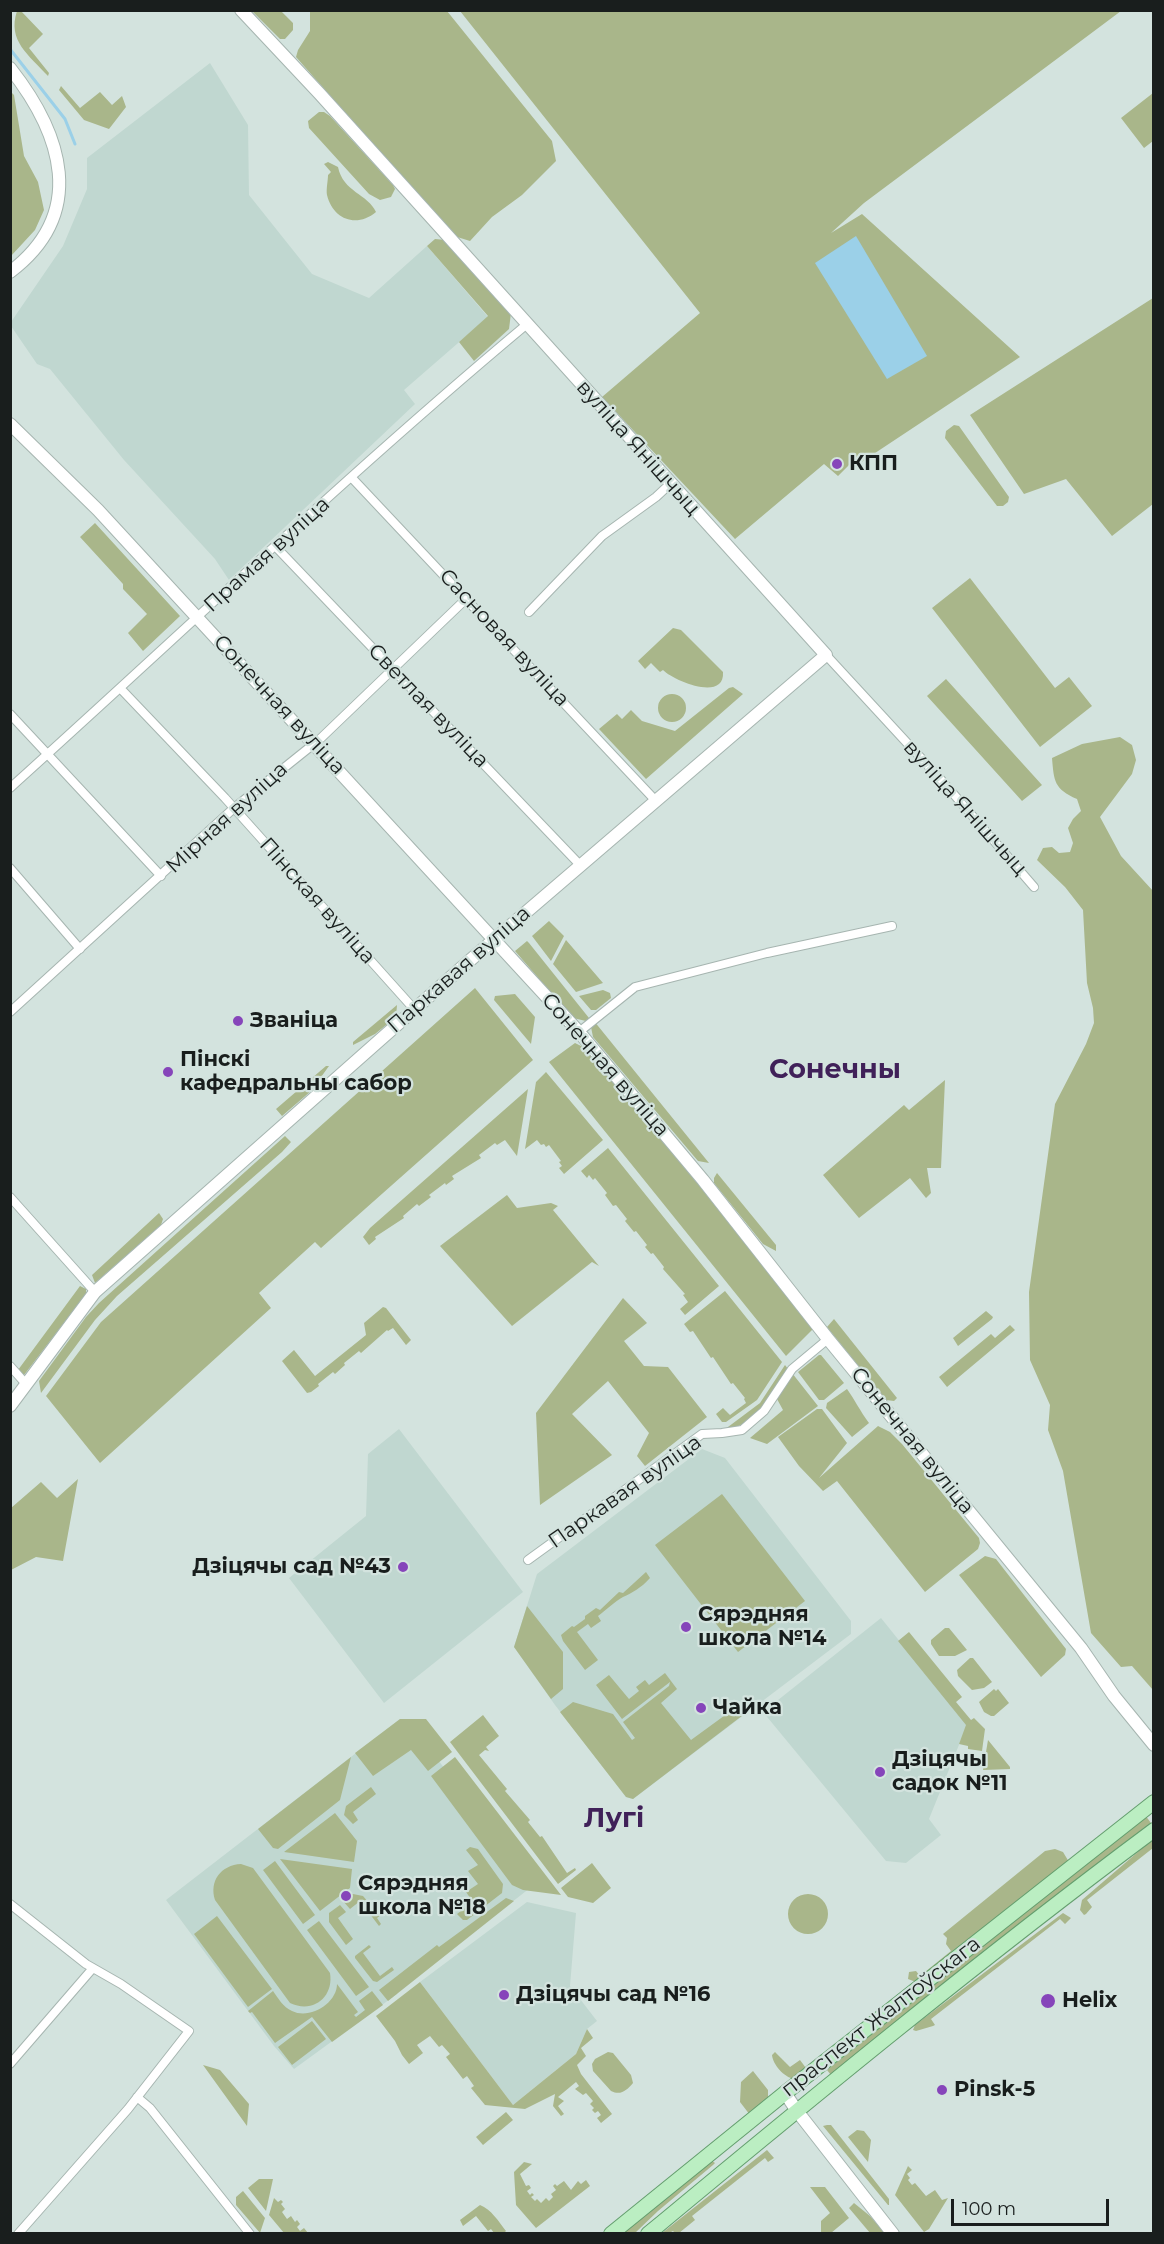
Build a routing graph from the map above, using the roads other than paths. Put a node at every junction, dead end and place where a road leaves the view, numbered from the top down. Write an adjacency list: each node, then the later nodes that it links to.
1 (241, 10): 4 (street, вуліца Янішчыц)
2 (10, 68): 3 (street)
3 (10, 272)
4 (526, 325): 6 (street, Прамая вуліца); 7 (street, вуліца Янішчыц)
5 (10, 424): 11 (street, Сонечная вуліца)
6 (352, 478): 8 (street, Прамая вуліца); 9 (street, Сасновая вуліца)
7 (670, 484): 10 (street); 12 (street, вуліца Янішчыц)
8 (275, 546): 11 (street, Прамая вуліца); 13 (street, Светлая вуліца)
9 (467, 598): 13 (street, Мірная вуліца); 19 (street, Сасновая вуліца)
10 (529, 612)
11 (198, 617): 14 (street, Прамая вуліца); 16 (street, Сонечная вуліца)
12 (826, 655): 19 (street, Паркавая вуліца); 24 (street, вуліца Янішчыц)
13 (394, 669): 16 (street, Мірная вуліца); 21 (street, Светлая вуліца)
14 (120, 688): 17 (street, Прамая вуліца); 20 (street, Пінская вуліца)
15 (10, 714): 17 (street)
16 (314, 742): 20 (street, Мірная вуліца); 26 (street, Сонечная вуліца)
17 (47, 755): 18 (street, Прамая вуліца); 23 (street)
18 (10, 788)
19 (655, 800): 21 (street, Паркавая вуліца)
20 (234, 808): 23 (street, Мірная вуліца); 28 (street, Пінская вуліца)
21 (580, 866): 26 (street, Паркавая вуліца)
22 (10, 868): 27 (street)
23 (161, 876): 27 (street, Мірная вуліца)
24 (1034, 887)
25 (892, 926): 30 (street)
26 (493, 940): 28 (street, Паркавая вуліца); 30 (street, Сонечная вуліца)
27 (80, 949): 29 (street, Мірная вуліца)
28 (414, 1009): 32 (street, Паркавая вуліца)
29 (10, 1012)
30 (579, 1032): 33 (street, Сонечная вуліца)
31 (10, 1197): 32 (street)
32 (96, 1292): 35 (street, Паркавая вуліца)
33 (828, 1339): 37 (street, Паркавая вуліца); 38 (street, Сонечная вуліца)
34 (10, 1366): 35 (street)
35 (26, 1384): 36 (street, Паркавая вуліца)
36 (10, 1406)
37 (528, 1560)
38 (1154, 1745)
39 (1154, 1802): 44 (main road, праспект Жалтоўскага)
40 (1154, 1830): 46 (main road, праспект Жалтоўскага)
41 (10, 1904): 42 (street)
42 (93, 1968): 43 (street); 45 (street)
43 (10, 2064)
44 (785, 2093): 46 (street); 47 (main road, праспект Жалтоўскага)
45 (137, 2097): 49 (street); 50 (street)
46 (797, 2111): 48 (main road, праспект Жалтоўскага); 53 (street)
47 (708, 2155): 48 (main road); 51 (main road, праспект Жалтоўскага)
48 (712, 2181): 52 (main road, праспект Жалтоўскага)
49 (18, 2234)
50 (250, 2234)
51 (611, 2234)
52 (648, 2234)
53 (893, 2234)

